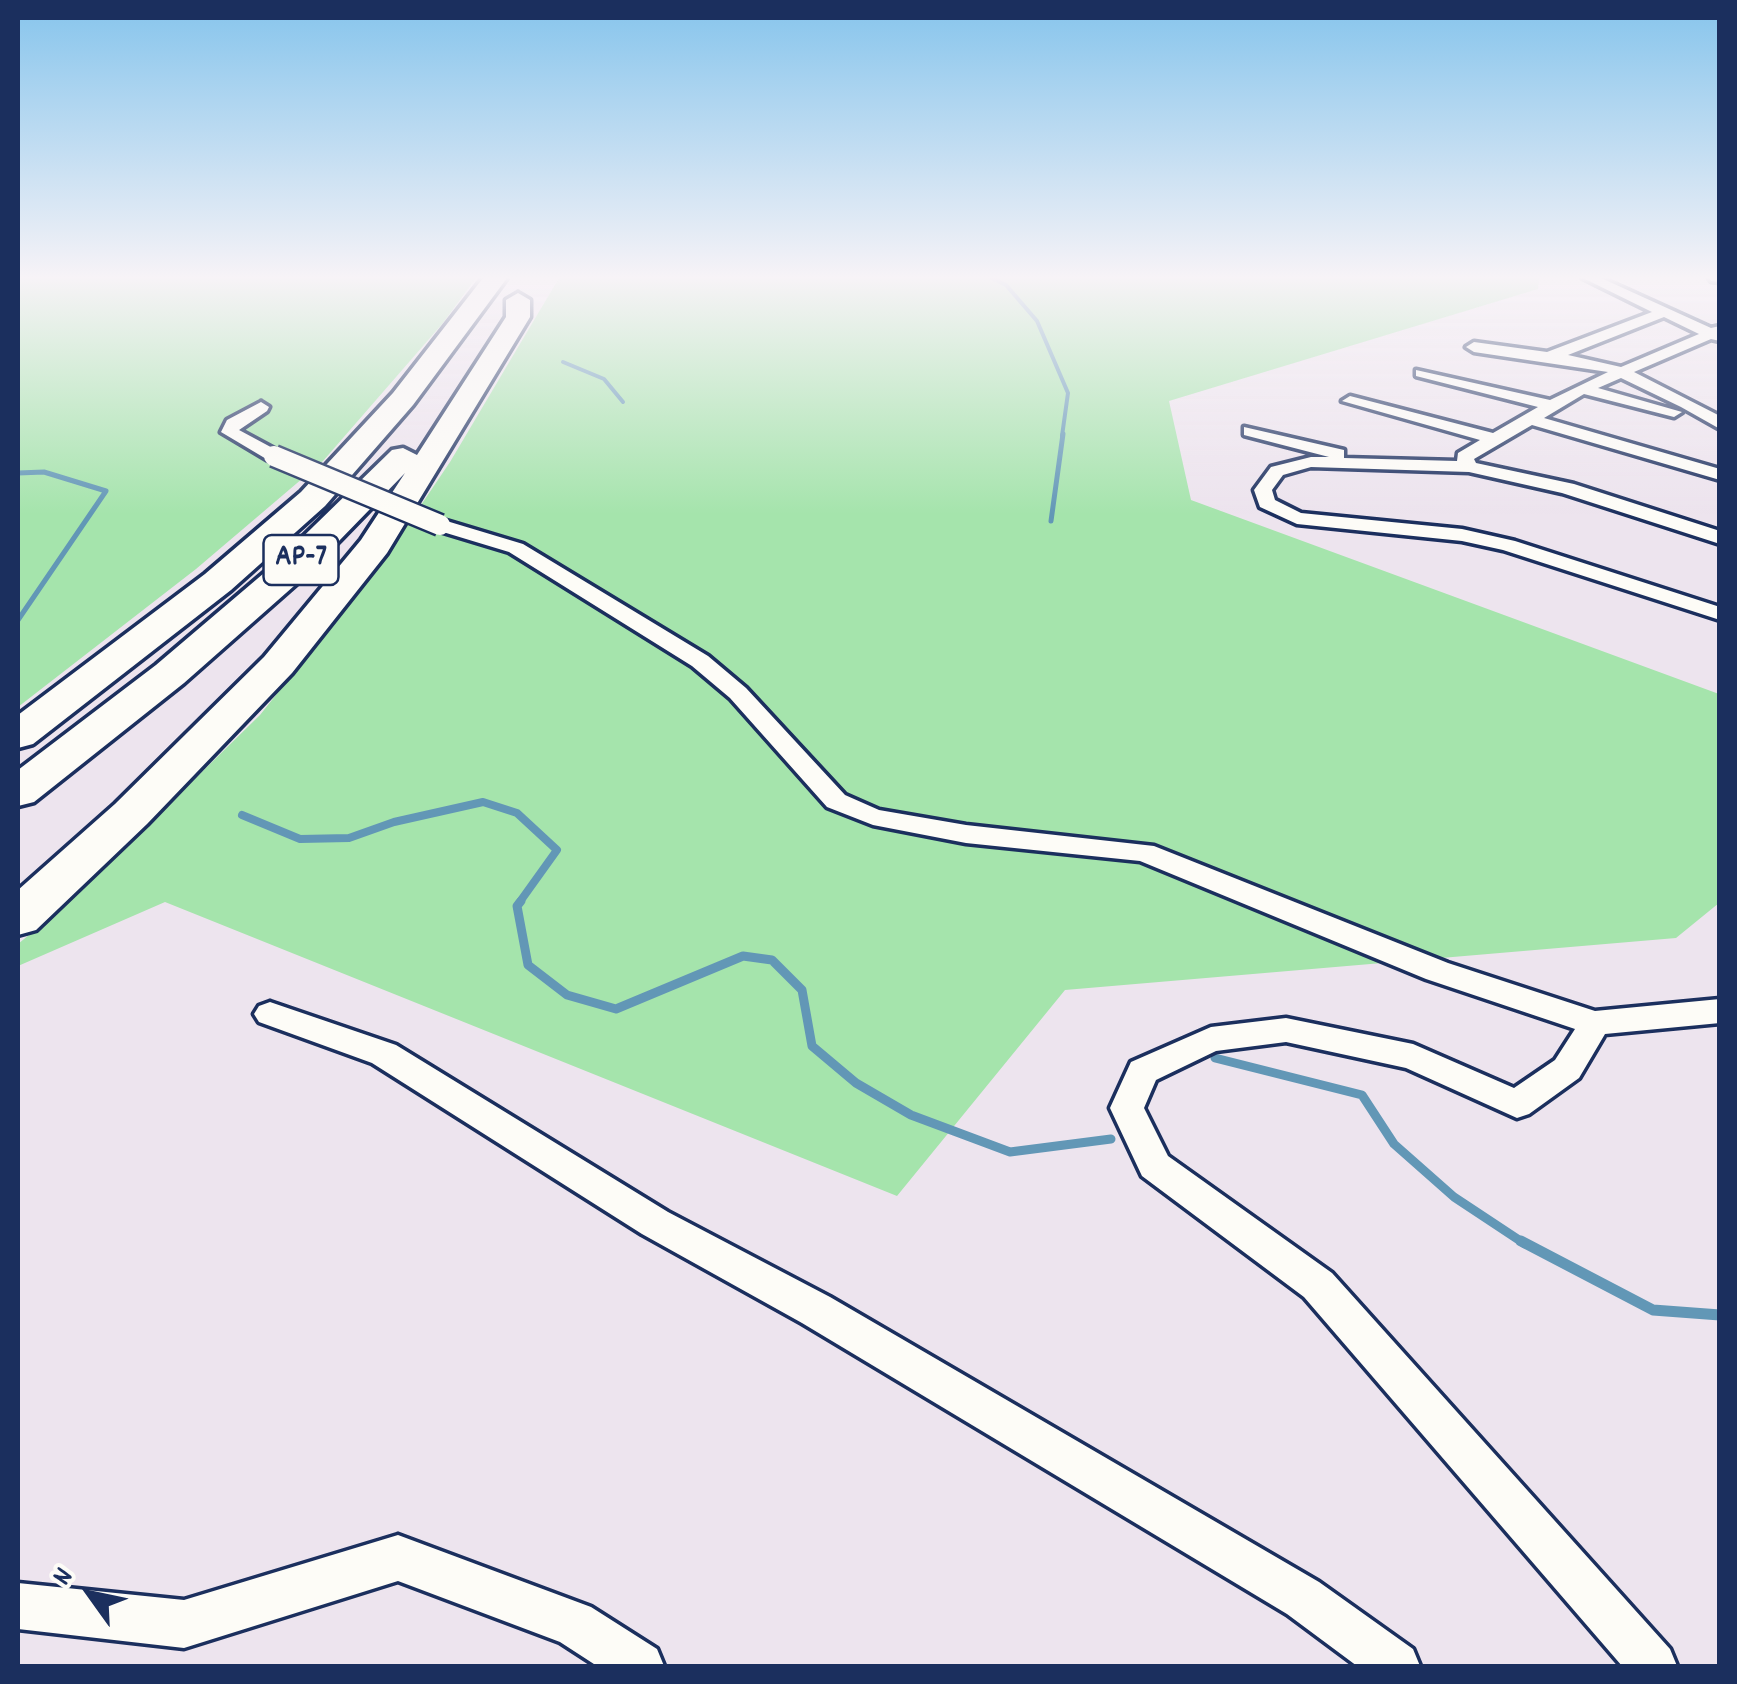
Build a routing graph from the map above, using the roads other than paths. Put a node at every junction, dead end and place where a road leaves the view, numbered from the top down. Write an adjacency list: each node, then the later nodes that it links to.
1 (445, 357): 21 (highway, AP-7)
2 (475, 357): 22 (highway, AP-7)
3 (494, 357): 23 (highway)
4 (1554, 357): 6 (street)
5 (1655, 357): 6 (street)
6 (1618, 370): 8 (street); 13 (street)
7 (1422, 373): 11 (street)
8 (1582, 389): 11 (street); 13 (street)
9 (1350, 401): 15 (street)
10 (261, 406): 26 (street, bridge)
11 (1553, 406): 12 (street)
12 (1530, 419): 15 (street); 18 (street)
13 (1718, 420)
14 (1250, 431): 16 (street)
15 (1495, 439): 17 (street)
16 (1320, 454): 17 (street); 20 (street)
17 (1469, 467): 19 (street)
18 (1720, 474)
19 (1720, 538)
20 (1720, 614)
21 (18, 735)
22 (18, 792)
23 (18, 918)
24 (1720, 1010): 26 (street)
25 (270, 1014): 29 (street)
26 (1595, 1023): 30 (street)
27 (18, 1606): 28 (street)
28 (640, 1666)
29 (1396, 1666)
30 (1653, 1666)

